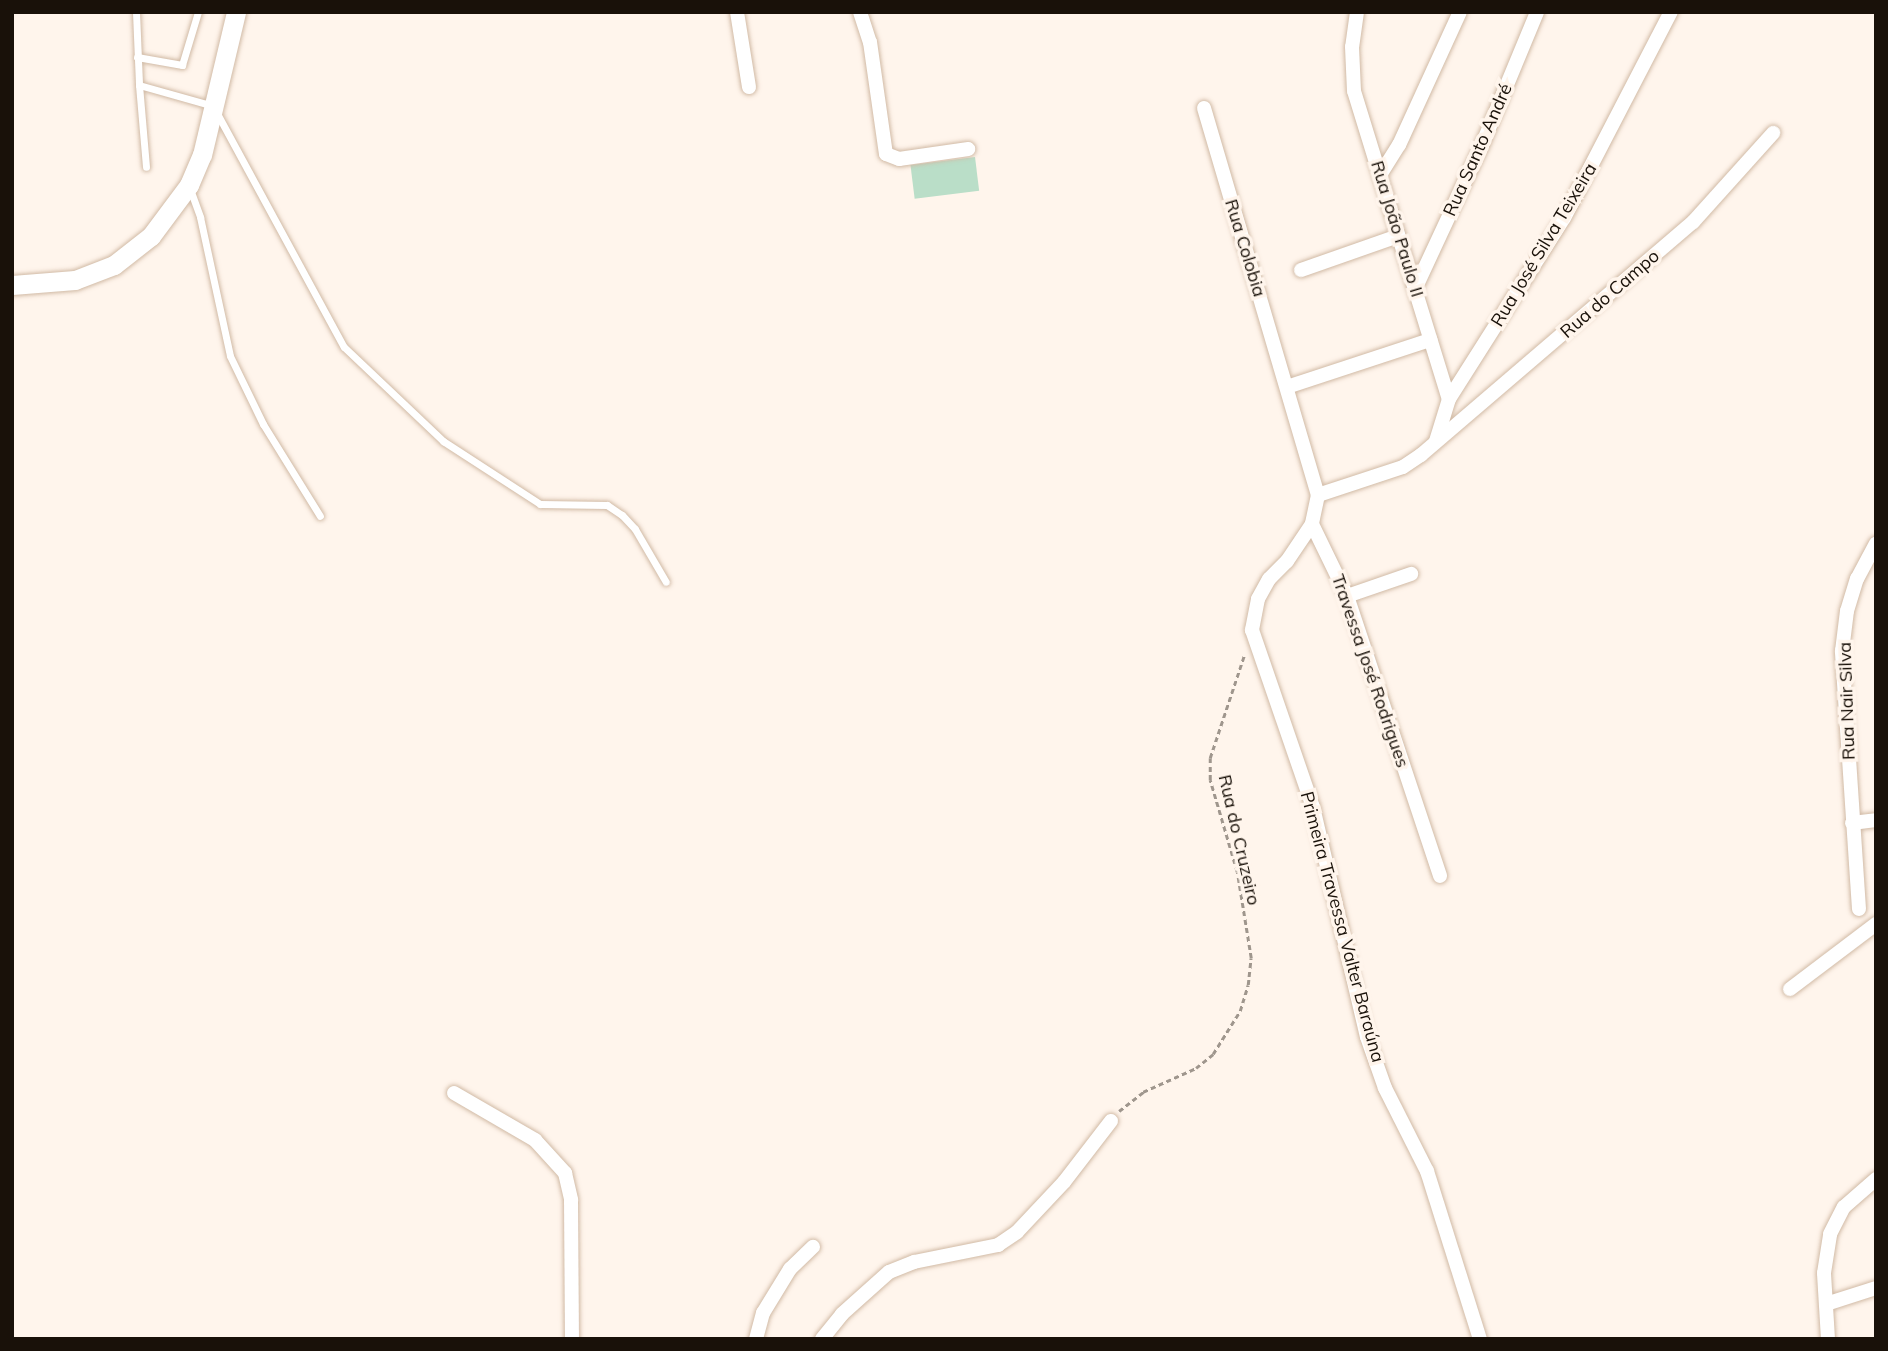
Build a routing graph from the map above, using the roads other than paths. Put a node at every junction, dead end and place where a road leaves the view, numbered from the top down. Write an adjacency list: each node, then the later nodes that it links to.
1 (135, 12): 10 (lane)
2 (198, 12): 10 (lane)
3 (236, 12): 13 (main road)
4 (737, 12): 12 (street)
5 (860, 12): 16 (street)
6 (1357, 12): 18 (street, Rua João Paulo II)
7 (1460, 12): 18 (street)
8 (1538, 12): 23 (street, Rua Santo André)
9 (1671, 12): 26 (street, Rua José Silva Teixeira)
10 (137, 57): 11 (lane)
11 (139, 85): 13 (lane); 17 (lane)
12 (749, 87)
13 (214, 106): 19 (main road); 33 (lane)
14 (1203, 108): 25 (street, Rua Colobia)
15 (1773, 134): 27 (street, Rua do Campo)
16 (968, 149)
17 (146, 167)
18 (1381, 175): 20 (street, Rua João Paulo II)
19 (189, 185): 22 (main road); 29 (lane)
20 (1398, 236): 21 (street); 23 (street, Rua João Paulo II)
21 (1301, 270)
22 (12, 285)
23 (1416, 287): 24 (street, Rua João Paulo II)
24 (1430, 340): 25 (street); 26 (street, Rua João Paulo II)
25 (1287, 387): 28 (street)
26 (1449, 399): 27 (street)
27 (1436, 442): 28 (street, Rua do Campo)
28 (1318, 495): 30 (street)
29 (320, 516)
30 (1312, 524): 34 (street, Travessa José Rodrigues); 50 (street, Primeira Travessa Valter Baraúna)
31 (1876, 544): 36 (street, Rua Nair Silva)
32 (1411, 574): 34 (street)
33 (666, 582)
34 (1347, 596): 37 (street, Travessa José Rodrigues)
35 (1876, 820): 36 (street)
36 (1852, 823): 38 (street, Rua Nair Silva)
37 (1440, 876)
38 (1859, 909)
39 (1876, 924): 40 (street)
40 (1790, 989)
41 (454, 1093): 47 (street)
42 (1111, 1121): 49 (street)
43 (1876, 1178): 46 (street)
44 (813, 1247): 48 (street)
45 (1876, 1288): 46 (street)
46 (1826, 1304): 51 (street)
47 (572, 1339)
48 (756, 1339)
49 (822, 1339)
50 (1480, 1339)
51 (1828, 1339)

